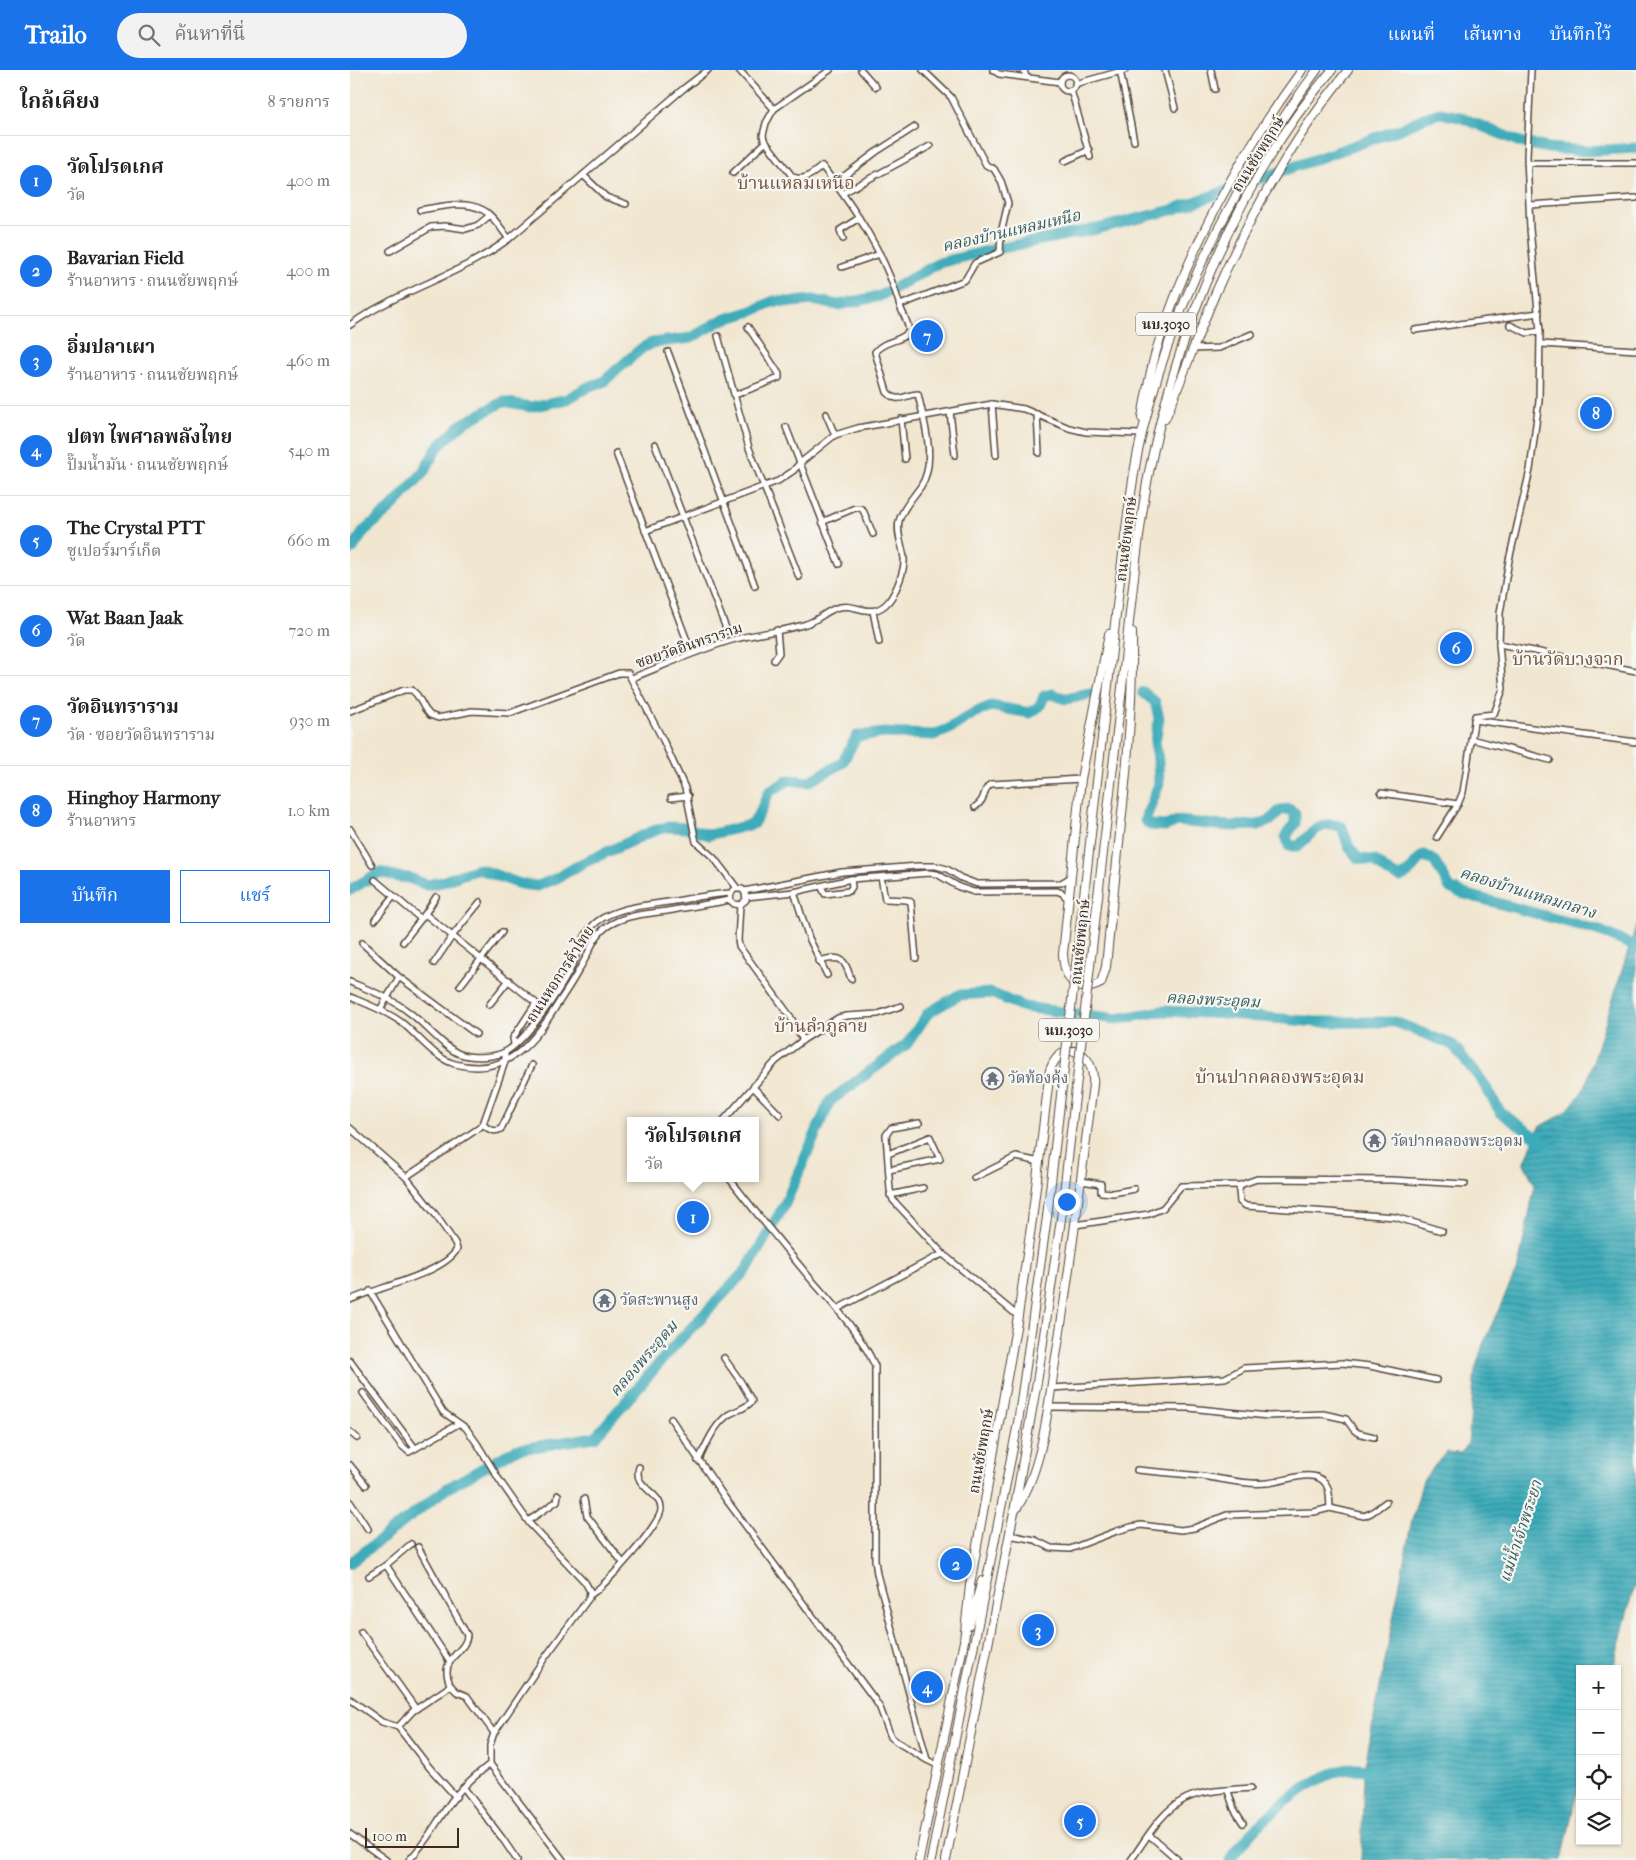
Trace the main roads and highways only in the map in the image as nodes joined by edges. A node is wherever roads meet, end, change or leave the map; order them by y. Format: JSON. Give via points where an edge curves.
{"nodes":[{"id":1,"x":1302,"y":70,"type":"edge"},
{"id":2,"x":1317,"y":70,"type":"edge"},
{"id":3,"x":1332,"y":70,"type":"edge"},
{"id":4,"x":1348,"y":70,"type":"edge"},
{"id":5,"x":1157,"y":437,"type":"junction"},
{"id":6,"x":1139,"y":450,"type":"junction"},
{"id":7,"x":1118,"y":597,"type":"junction"},
{"id":8,"x":1132,"y":598,"type":"junction"},
{"id":9,"x":1014,"y":1512,"type":"junction"},
{"id":10,"x":990,"y":1560,"type":"junction"},
{"id":11,"x":964,"y":1642,"type":"junction"},
{"id":12,"x":919,"y":1860,"type":"edge"},
{"id":13,"x":931,"y":1860,"type":"edge"},
{"id":14,"x":946,"y":1860,"type":"edge"}],
"edges":[{"from":1,"to":6,"type":"main road","name":"ถนนชัยพฤกษ์","number":"นบ.3030","via":[[1237,166],[1195,249],[1157,348],[1139,434]]},
{"from":2,"to":6,"type":"main road","name":"ถนนชัยพฤกษ์","number":"นบ.3030","via":[[1267,141],[1238,190],[1193,282],[1170,342]]},
{"from":3,"to":5,"type":"main road","name":"ถนนชัยพฤกษ์","number":"นบ.3030","via":[[1264,168],[1223,244],[1184,338]]},
{"from":4,"to":5,"type":"main road","name":"ถนนชัยพฤกษ์","number":"นบ.3030","via":[[1288,156],[1244,234]]},
{"from":5,"to":8,"type":"main road","name":"ถนนชัยพฤกษ์","number":"นบ.3030","via":[[1145,496]]},
{"from":6,"to":7,"type":"main road","name":"ถนนชัยพฤกษ์","number":"นบ.3030"},
{"from":7,"to":8,"type":"main road","via":[[1082,779],[1062,954],[1068,977],[1085,988],[1101,983],[1106,967],[1133,678]]},
{"from":7,"to":10,"type":"main road","name":"ถนนชัยพฤกษ์","number":"นบ.3030","bridge":true,"via":[[1047,1218],[1025,1378]]},
{"from":8,"to":9,"type":"main road","name":"ถนนชัยพฤกษ์","number":"นบ.3030","bridge":true,"via":[[1061,1219]]},
{"from":9,"to":11,"type":"main road","name":"ถนนชัยพฤกษ์","via":[[1040,1455],[1075,1225],[1094,1078],[1091,1064],[1078,1052],[1061,1055],[1050,1070],[1018,1316],[970,1585]]},
{"from":9,"to":14,"type":"main road","name":"ถนนชัยพฤกษ์"},
{"from":10,"to":11,"type":"main road"},
{"from":10,"to":13,"type":"main road","name":"ถนนชัยพฤกษ์"},
{"from":11,"to":12,"type":"main road","name":"ถนนชัยพฤกษ์"}]}
